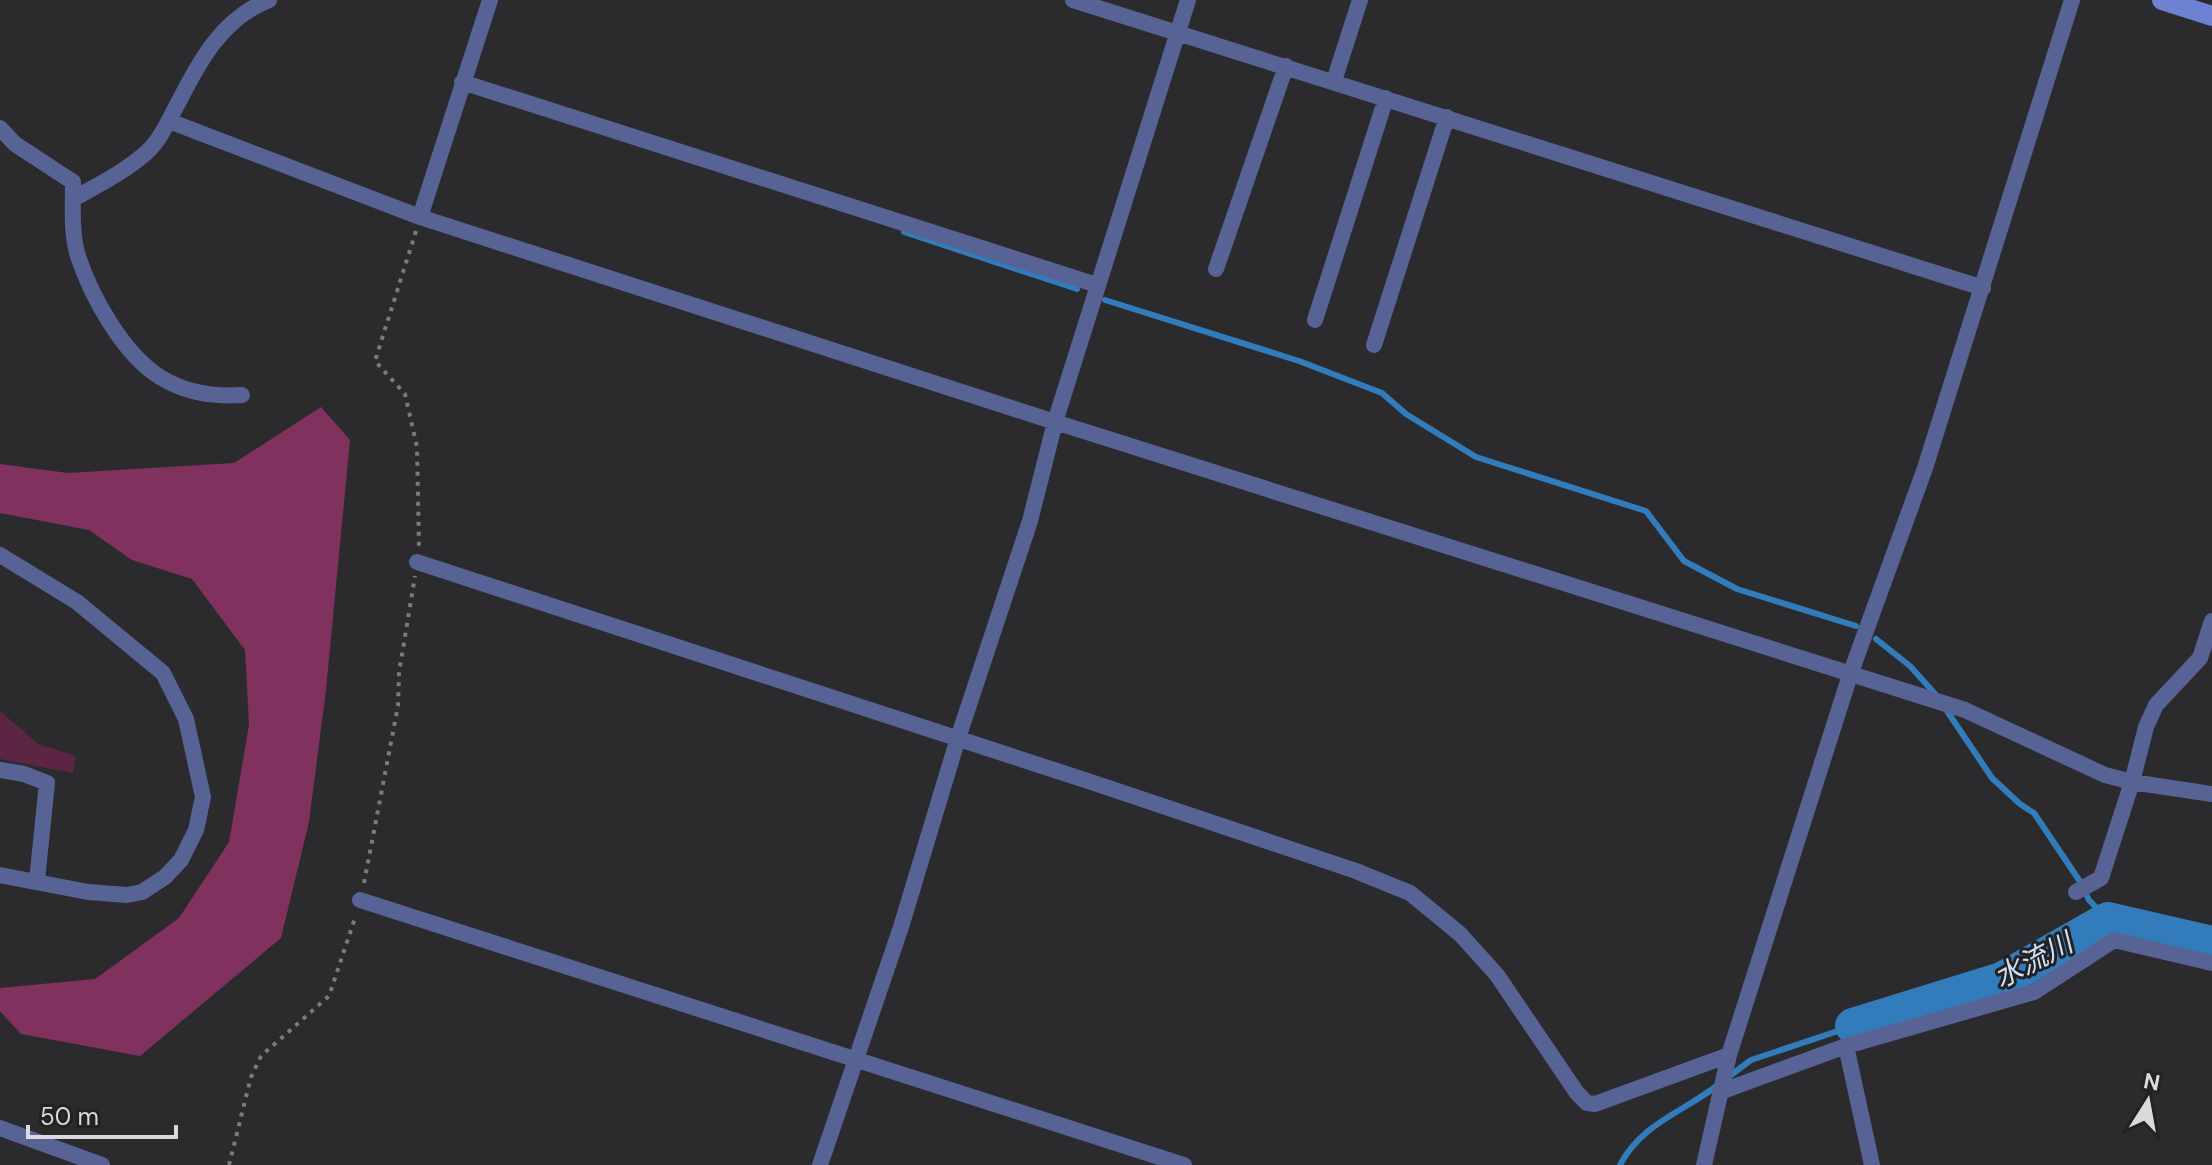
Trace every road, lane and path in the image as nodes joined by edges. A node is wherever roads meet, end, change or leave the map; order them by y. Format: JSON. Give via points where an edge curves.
{"nodes":[{"id":1,"x":269,"y":0,"type":"edge"},
{"id":2,"x":490,"y":0,"type":"edge"},
{"id":3,"x":1073,"y":0,"type":"edge"},
{"id":4,"x":1188,"y":0,"type":"edge"},
{"id":5,"x":1360,"y":0,"type":"edge"},
{"id":6,"x":2072,"y":0,"type":"edge"},
{"id":7,"x":2162,"y":0,"type":"edge"},
{"id":8,"x":2212,"y":16,"type":"edge"},
{"id":9,"x":1177,"y":35,"type":"junction"},
{"id":10,"x":1286,"y":66,"type":"junction"},
{"id":11,"x":1334,"y":81,"type":"junction"},
{"id":12,"x":462,"y":82,"type":"junction"},
{"id":13,"x":1386,"y":98,"type":"junction"},
{"id":14,"x":1447,"y":117,"type":"junction"},
{"id":15,"x":169,"y":121,"type":"junction"},
{"id":16,"x":0,"y":128,"type":"edge"},
{"id":17,"x":73,"y":199,"type":"junction"},
{"id":18,"x":420,"y":217,"type":"junction"},
{"id":19,"x":1216,"y":269,"type":"dead end"},
{"id":20,"x":1097,"y":285,"type":"junction"},
{"id":21,"x":1983,"y":288,"type":"junction"},
{"id":22,"x":1315,"y":320,"type":"dead end"},
{"id":23,"x":1374,"y":345,"type":"dead end"},
{"id":24,"x":242,"y":395,"type":"dead end"},
{"id":25,"x":1055,"y":422,"type":"junction"},
{"id":26,"x":0,"y":555,"type":"edge"},
{"id":27,"x":417,"y":562,"type":"junction"},
{"id":28,"x":2212,"y":621,"type":"edge"},
{"id":29,"x":1850,"y":675,"type":"junction"},
{"id":30,"x":958,"y":738,"type":"junction"},
{"id":31,"x":0,"y":770,"type":"edge"},
{"id":32,"x":2132,"y":782,"type":"junction"},
{"id":33,"x":2212,"y":794,"type":"edge"},
{"id":34,"x":0,"y":875,"type":"edge"},
{"id":35,"x":37,"y":880,"type":"junction"},
{"id":36,"x":2076,"y":892,"type":"dead end"},
{"id":37,"x":360,"y":900,"type":"junction"},
{"id":38,"x":2212,"y":963,"type":"edge"},
{"id":39,"x":1846,"y":1046,"type":"junction"},
{"id":40,"x":1729,"y":1055,"type":"junction"},
{"id":41,"x":856,"y":1062,"type":"junction"},
{"id":42,"x":1720,"y":1092,"type":"junction"},
{"id":43,"x":0,"y":1128,"type":"edge"},
{"id":44,"x":79,"y":1162,"type":"edge"},
{"id":45,"x":102,"y":1165,"type":"edge"},
{"id":46,"x":229,"y":1165,"type":"edge"},
{"id":47,"x":820,"y":1165,"type":"edge"},
{"id":48,"x":1184,"y":1165,"type":"edge"},
{"id":49,"x":1704,"y":1165,"type":"edge"},
{"id":50,"x":1872,"y":1165,"type":"edge"}],
"edges":[{"from":1,"to":15,"type":"street","via":[[224,29],[199,62]]},
{"from":2,"to":12,"type":"street"},
{"from":3,"to":9,"type":"street"},
{"from":4,"to":9,"type":"street"},
{"from":5,"to":11,"type":"street"},
{"from":6,"to":21,"type":"street"},
{"from":7,"to":8,"type":"street"},
{"from":9,"to":10,"type":"street"},
{"from":9,"to":20,"type":"street"},
{"from":10,"to":11,"type":"street"},
{"from":10,"to":19,"type":"street"},
{"from":11,"to":13,"type":"street"},
{"from":12,"to":18,"type":"street"},
{"from":12,"to":20,"type":"street"},
{"from":13,"to":14,"type":"street"},
{"from":13,"to":22,"type":"street"},
{"from":14,"to":21,"type":"street"},
{"from":14,"to":23,"type":"street"},
{"from":15,"to":17,"type":"street","via":[[148,151]]},
{"from":15,"to":18,"type":"street"},
{"from":16,"to":17,"type":"street","via":[[73,182]]},
{"from":17,"to":24,"type":"street","via":[[77,254],[104,313],[128,348],[159,376],[188,389]]},
{"from":18,"to":25,"type":"street"},
{"from":18,"to":27,"type":"path","via":[[375,361],[405,394],[417,447]]},
{"from":20,"to":25,"type":"street"},
{"from":21,"to":29,"type":"street","via":[[1908,519]]},
{"from":25,"to":29,"type":"street"},
{"from":25,"to":30,"type":"street","via":[[1030,521]]},
{"from":26,"to":35,"type":"street","via":[[77,602],[163,673],[186,719],[203,797],[200,820],[181,860],[142,892],[110,894]]},
{"from":27,"to":30,"type":"street"},
{"from":27,"to":37,"type":"path","via":[[398,706]]},
{"from":28,"to":32,"type":"street","via":[[2200,658],[2156,705]]},
{"from":29,"to":32,"type":"street","via":[[1965,710],[2105,775]]},
{"from":29,"to":40,"type":"street"},
{"from":30,"to":40,"type":"street","via":[[1410,893],[1460,934],[1497,975],[1587,1103]]},
{"from":30,"to":41,"type":"street"},
{"from":31,"to":35,"type":"street","via":[[47,783]]},
{"from":32,"to":33,"type":"street"},
{"from":32,"to":36,"type":"street","via":[[2101,878]]},
{"from":34,"to":35,"type":"street"},
{"from":37,"to":41,"type":"street"},
{"from":37,"to":46,"type":"path","via":[[329,996],[261,1056]]},
{"from":38,"to":39,"type":"street","via":[[2114,940],[2034,992]]},
{"from":39,"to":42,"type":"street"},
{"from":39,"to":50,"type":"street"},
{"from":40,"to":42,"type":"street"},
{"from":41,"to":47,"type":"street"},
{"from":41,"to":48,"type":"street"},
{"from":42,"to":49,"type":"street"},
{"from":43,"to":44,"type":"street"},
{"from":44,"to":45,"type":"street"}]}
